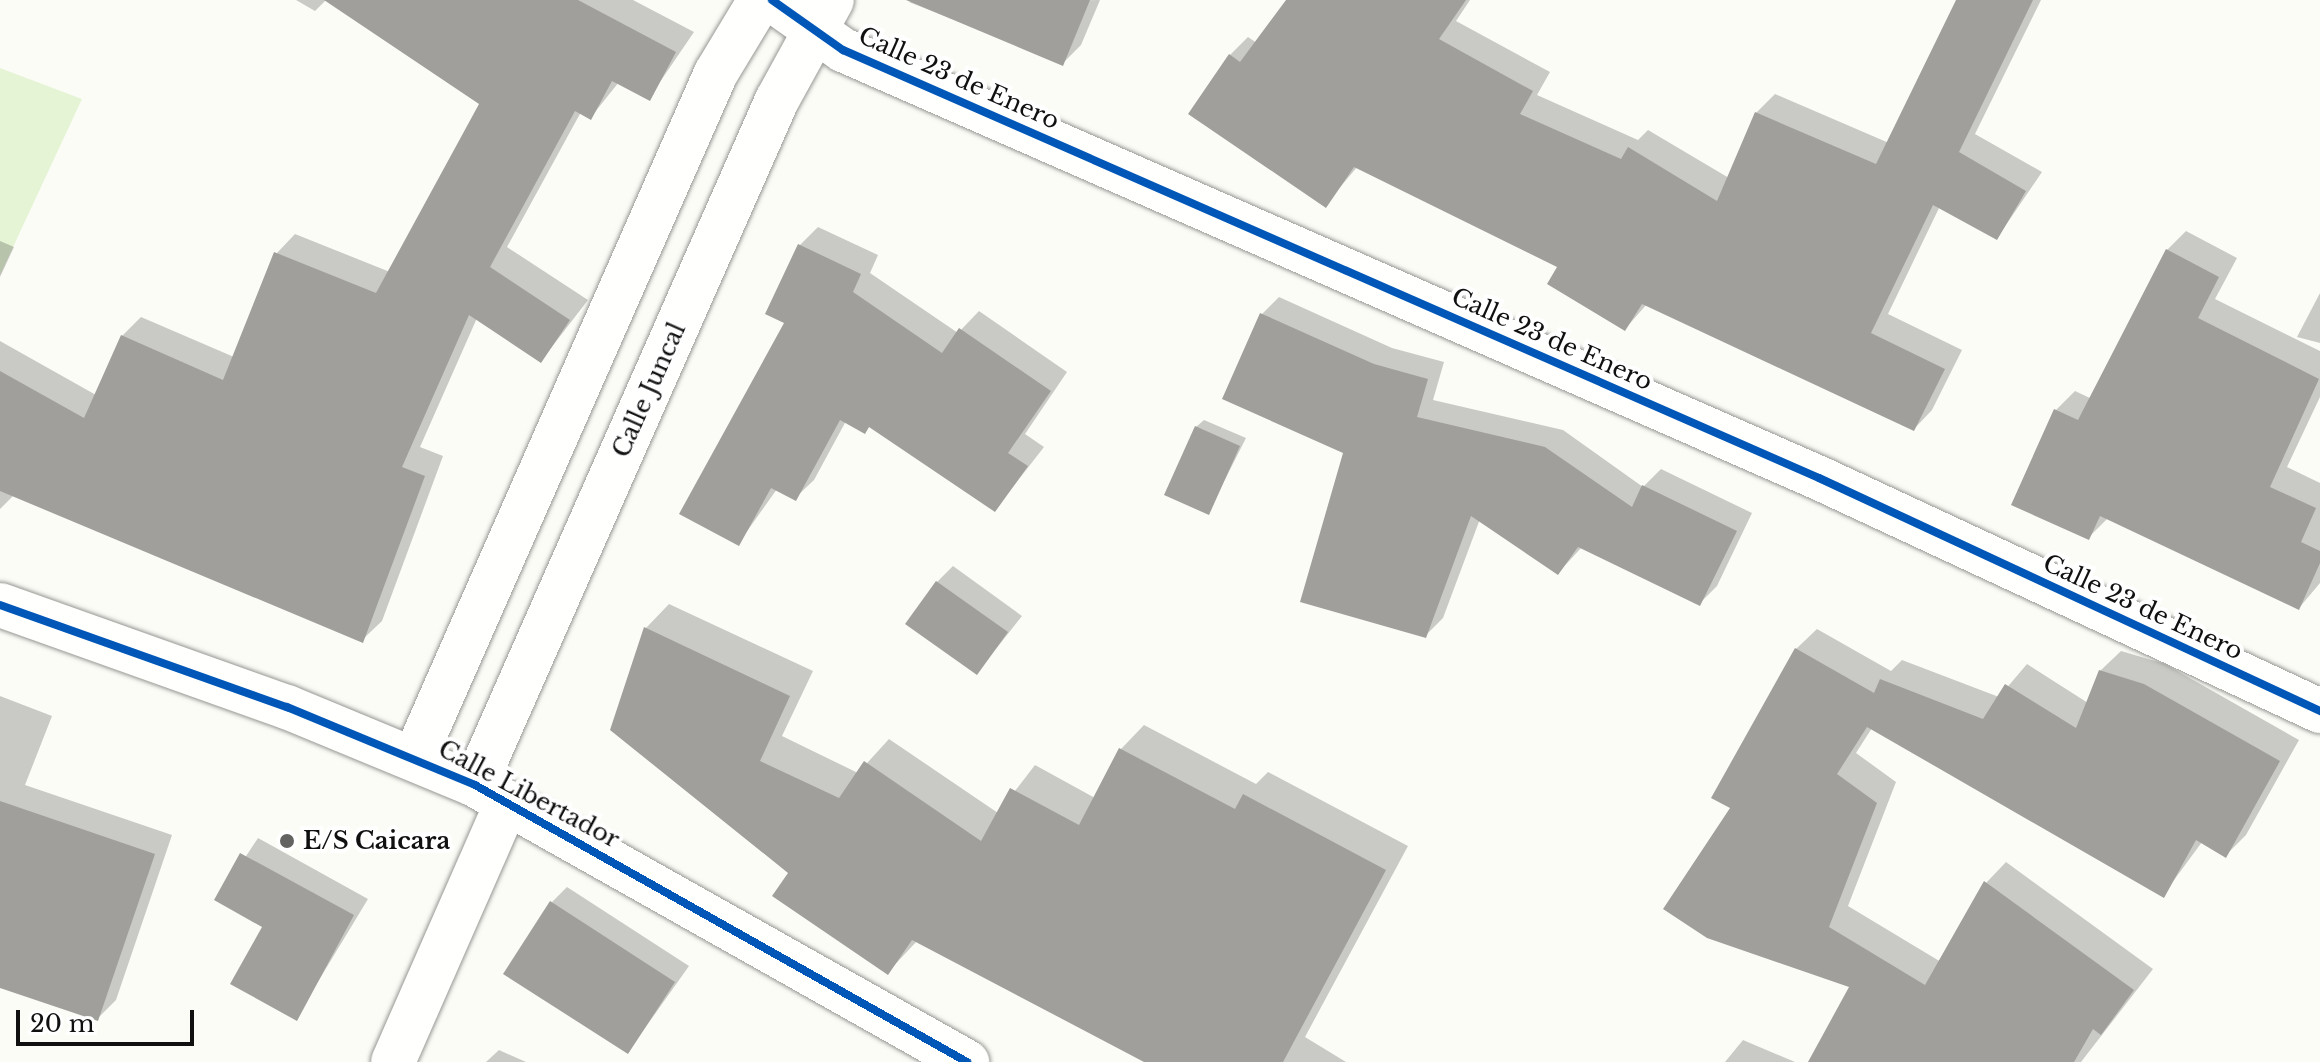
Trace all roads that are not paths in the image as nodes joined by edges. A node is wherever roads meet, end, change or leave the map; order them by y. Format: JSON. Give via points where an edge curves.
{"nodes":[{"id":1,"x":760,"y":0,"type":"edge"},
{"id":2,"x":772,"y":0,"type":"edge"},
{"id":3,"x":823,"y":15,"type":"edge"},
{"id":4,"x":0,"y":605,"type":"edge"},
{"id":5,"x":2320,"y":711,"type":"edge"},
{"id":6,"x":415,"y":757,"type":"junction"},
{"id":7,"x":491,"y":793,"type":"junction"},
{"id":8,"x":393,"y":1062,"type":"edge"},
{"id":9,"x":967,"y":1062,"type":"edge"}],
"edges":[{"from":1,"to":6,"type":"street","via":[[716,73]]},
{"from":2,"to":3,"type":"street","name":"Calle 23 de Enero"},
{"from":3,"to":5,"type":"street","name":"Calle 23 de Enero","via":[[843,50],[1819,478]]},
{"from":3,"to":7,"type":"street","name":"Calle Juncal","via":[[777,100]]},
{"from":4,"to":6,"type":"street","name":"Calle Libertador"},
{"from":6,"to":7,"type":"street","name":"Calle Libertador"},
{"from":7,"to":8,"type":"street","name":"Calle Juncal"},
{"from":7,"to":9,"type":"street","name":"Calle Libertador"}]}
